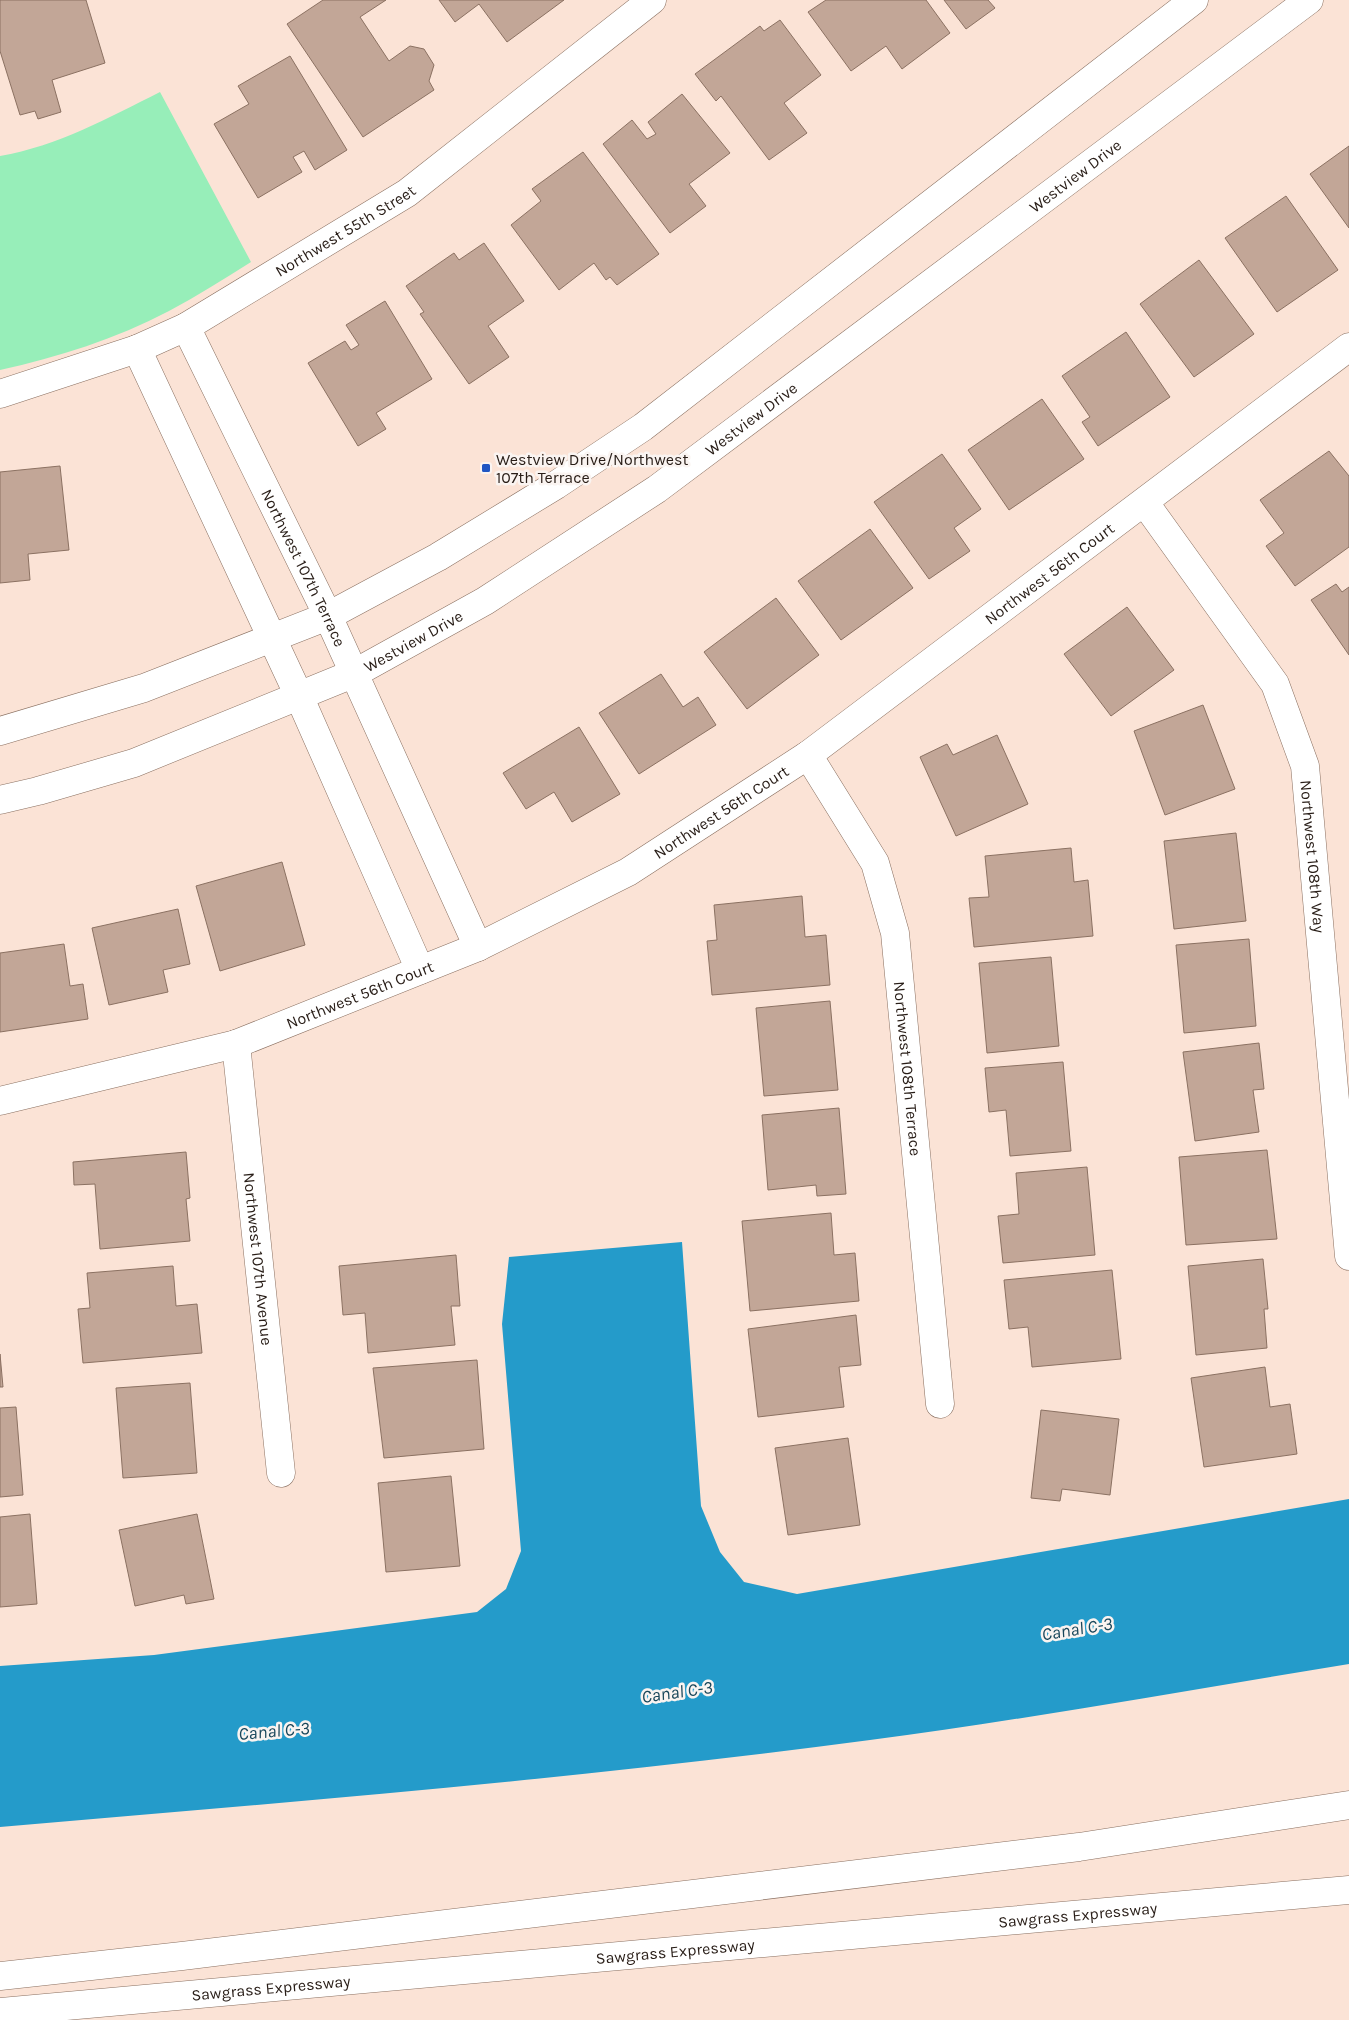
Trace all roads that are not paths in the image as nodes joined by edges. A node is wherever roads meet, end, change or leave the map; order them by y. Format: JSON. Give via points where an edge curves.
{"nodes":[{"id":1,"x":652,"y":0,"type":"edge"},
{"id":2,"x":1194,"y":0,"type":"edge"},
{"id":3,"x":1309,"y":0,"type":"edge"},
{"id":4,"x":186,"y":327,"type":"junction"},
{"id":5,"x":1349,"y":347,"type":"edge"},
{"id":6,"x":137,"y":350,"type":"junction"},
{"id":7,"x":0,"y":394,"type":"edge"},
{"id":8,"x":1145,"y":502,"type":"junction"},
{"id":9,"x":328,"y":616,"type":"junction"},
{"id":10,"x":271,"y":639,"type":"junction"},
{"id":11,"x":355,"y":673,"type":"junction"},
{"id":12,"x":299,"y":696,"type":"junction"},
{"id":13,"x":0,"y":731,"type":"edge"},
{"id":14,"x":808,"y":755,"type":"junction"},
{"id":15,"x":0,"y":800,"type":"edge"},
{"id":16,"x":478,"y":947,"type":"junction"},
{"id":17,"x":420,"y":970,"type":"junction"},
{"id":18,"x":236,"y":1044,"type":"junction"},
{"id":19,"x":0,"y":1101,"type":"edge"},
{"id":20,"x":1349,"y":1256,"type":"edge"},
{"id":21,"x":940,"y":1404,"type":"dead end"},
{"id":22,"x":281,"y":1473,"type":"dead end"},
{"id":23,"x":1349,"y":1805,"type":"edge"},
{"id":24,"x":1349,"y":1890,"type":"edge"},
{"id":25,"x":0,"y":1976,"type":"edge"},
{"id":26,"x":0,"y":2012,"type":"edge"}],
"edges":[{"from":1,"to":4,"type":"main road","name":"Northwest 55th Street","via":[[407,194]]},
{"from":2,"to":9,"type":"main road","via":[[643,427],[438,557]]},
{"from":3,"to":11,"type":"main road","name":"Westview Drive","via":[[657,489],[485,600]]},
{"from":4,"to":6,"type":"main road","name":"Northwest 55th Street"},
{"from":4,"to":9,"type":"main road","name":"Northwest 107th Terrace"},
{"from":5,"to":8,"type":"main road","name":"Northwest 56th Court"},
{"from":6,"to":7,"type":"main road","name":"Northwest 55th Street"},
{"from":6,"to":10,"type":"main road"},
{"from":8,"to":14,"type":"main road","name":"Northwest 56th Court"},
{"from":8,"to":20,"type":"main road","name":"Northwest 108th Way","via":[[1275,684],[1305,766]]},
{"from":9,"to":10,"type":"main road"},
{"from":9,"to":11,"type":"main road","name":"Northwest 107th Terrace"},
{"from":10,"to":12,"type":"main road"},
{"from":10,"to":13,"type":"main road","via":[[144,688]]},
{"from":11,"to":12,"type":"main road","name":"Westview Drive"},
{"from":11,"to":16,"type":"main road","name":"Northwest 107th Terrace"},
{"from":12,"to":15,"type":"main road","name":"Westview Drive","via":[[134,763]]},
{"from":12,"to":17,"type":"main road"},
{"from":14,"to":16,"type":"main road","name":"Northwest 56th Court","via":[[628,872]]},
{"from":14,"to":21,"type":"main road","name":"Northwest 108th Terrace","via":[[875,863],[895,933]]},
{"from":16,"to":17,"type":"main road","name":"Northwest 56th Court"},
{"from":17,"to":18,"type":"main road","name":"Northwest 56th Court"},
{"from":18,"to":19,"type":"main road","name":"Northwest 56th Court"},
{"from":18,"to":22,"type":"main road","name":"Northwest 107th Avenue"},
{"from":23,"to":25,"type":"main road","via":[[1079,1847]]},
{"from":24,"to":26,"type":"main road","name":"Sawgrass Expressway"}]}
